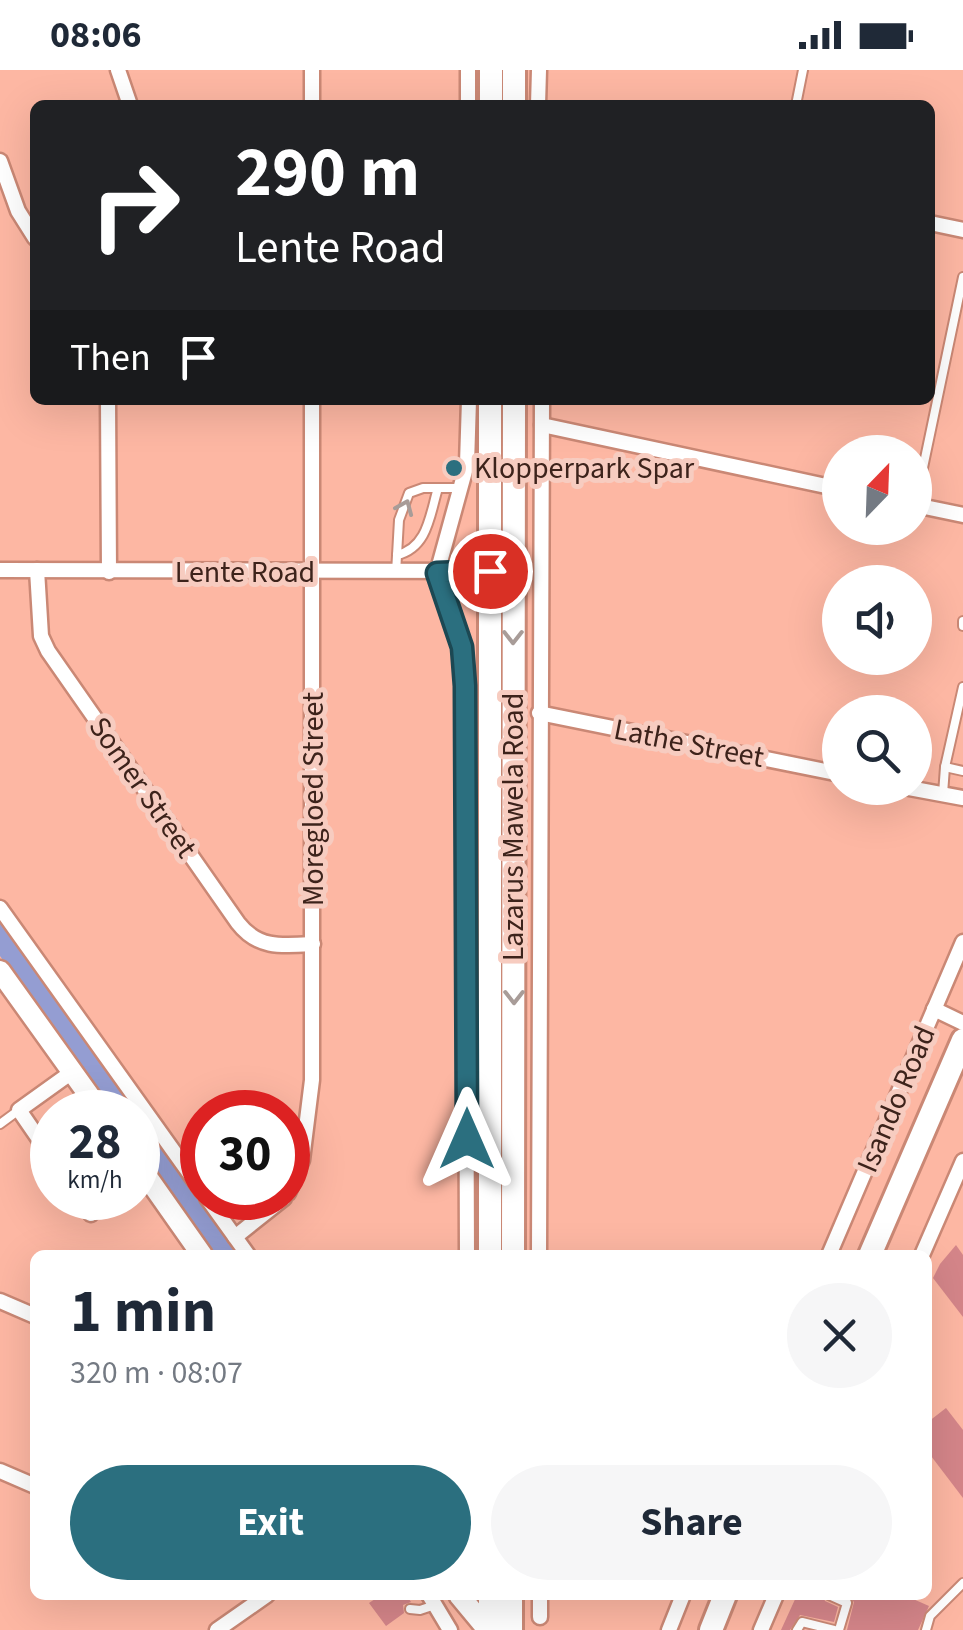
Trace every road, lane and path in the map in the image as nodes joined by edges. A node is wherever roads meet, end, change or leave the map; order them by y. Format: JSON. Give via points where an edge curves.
{"nodes":[{"id":1,"x":118,"y":70,"type":"edge"},
{"id":2,"x":312,"y":70,"type":"edge"},
{"id":3,"x":468,"y":70,"type":"edge"},
{"id":4,"x":490,"y":70,"type":"edge"},
{"id":5,"x":514,"y":70,"type":"edge"},
{"id":6,"x":539,"y":70,"type":"edge"},
{"id":7,"x":803,"y":70,"type":"edge"},
{"id":8,"x":128,"y":100,"type":"edge"},
{"id":9,"x":312,"y":100,"type":"edge"},
{"id":10,"x":468,"y":100,"type":"edge"},
{"id":11,"x":491,"y":100,"type":"edge"},
{"id":12,"x":514,"y":100,"type":"edge"},
{"id":13,"x":538,"y":100,"type":"edge"},
{"id":14,"x":797,"y":100,"type":"edge"},
{"id":15,"x":0,"y":161,"type":"edge"},
{"id":16,"x":935,"y":225,"type":"edge"},
{"id":17,"x":30,"y":230,"type":"edge"},
{"id":18,"x":963,"y":230,"type":"edge"},
{"id":19,"x":963,"y":276,"type":"edge"},
{"id":20,"x":108,"y":405,"type":"edge"},
{"id":21,"x":312,"y":405,"type":"edge"},
{"id":22,"x":468,"y":405,"type":"edge"},
{"id":23,"x":490,"y":405,"type":"edge"},
{"id":24,"x":514,"y":405,"type":"edge"},
{"id":25,"x":542,"y":405,"type":"edge"},
{"id":26,"x":542,"y":426,"type":"junction"},
{"id":27,"x":930,"y":435,"type":"edge"},
{"id":28,"x":822,"y":485,"type":"edge"},
{"id":29,"x":438,"y":488,"type":"junction"},
{"id":30,"x":460,"y":488,"type":"junction"},
{"id":31,"x":514,"y":495,"type":"junction"},
{"id":32,"x":932,"y":510,"type":"edge"},
{"id":33,"x":963,"y":516,"type":"edge"},
{"id":34,"x":396,"y":555,"type":"junction"},
{"id":35,"x":0,"y":570,"type":"edge"},
{"id":36,"x":36,"y":570,"type":"junction"},
{"id":37,"x":490,"y":571,"type":"junction"},
{"id":38,"x":109,"y":572,"type":"junction"},
{"id":39,"x":313,"y":572,"type":"junction"},
{"id":40,"x":396,"y":572,"type":"junction"},
{"id":41,"x":437,"y":573,"type":"junction"},
{"id":42,"x":963,"y":687,"type":"edge"},
{"id":43,"x":538,"y":713,"type":"junction"},
{"id":44,"x":945,"y":767,"type":"junction"},
{"id":45,"x":822,"y":770,"type":"edge"},
{"id":46,"x":963,"y":771,"type":"edge"},
{"id":47,"x":932,"y":792,"type":"edge"},
{"id":48,"x":944,"y":794,"type":"junction"},
{"id":49,"x":963,"y":798,"type":"edge"},
{"id":50,"x":0,"y":908,"type":"edge"},
{"id":51,"x":963,"y":942,"type":"edge"},
{"id":52,"x":313,"y":944,"type":"junction"},
{"id":53,"x":1,"y":973,"type":"edge"},
{"id":54,"x":934,"y":1010,"type":"junction"},
{"id":55,"x":963,"y":1023,"type":"edge"},
{"id":56,"x":963,"y":1040,"type":"edge"},
{"id":57,"x":72,"y":1072,"type":"junction"},
{"id":58,"x":85,"y":1090,"type":"edge"},
{"id":59,"x":19,"y":1110,"type":"junction"},
{"id":60,"x":310,"y":1110,"type":"edge"},
{"id":61,"x":0,"y":1124,"type":"edge"},
{"id":62,"x":30,"y":1126,"type":"edge"},
{"id":63,"x":180,"y":1159,"type":"edge"},
{"id":64,"x":963,"y":1162,"type":"edge"},
{"id":65,"x":160,"y":1195,"type":"edge"},
{"id":66,"x":224,"y":1220,"type":"edge"},
{"id":67,"x":255,"y":1220,"type":"edge"},
{"id":68,"x":235,"y":1236,"type":"junction"},
{"id":69,"x":198,"y":1250,"type":"edge"},
{"id":70,"x":245,"y":1250,"type":"edge"},
{"id":71,"x":467,"y":1250,"type":"edge"},
{"id":72,"x":490,"y":1250,"type":"edge"},
{"id":73,"x":514,"y":1250,"type":"edge"},
{"id":74,"x":539,"y":1250,"type":"edge"},
{"id":75,"x":830,"y":1250,"type":"edge"},
{"id":76,"x":872,"y":1250,"type":"edge"},
{"id":77,"x":924,"y":1250,"type":"edge"},
{"id":78,"x":0,"y":1301,"type":"edge"},
{"id":79,"x":30,"y":1314,"type":"edge"},
{"id":80,"x":0,"y":1471,"type":"edge"},
{"id":81,"x":30,"y":1484,"type":"edge"},
{"id":82,"x":963,"y":1583,"type":"edge"},
{"id":83,"x":261,"y":1600,"type":"edge"},
{"id":84,"x":432,"y":1600,"type":"edge"},
{"id":85,"x":464,"y":1600,"type":"edge"},
{"id":86,"x":490,"y":1600,"type":"edge"},
{"id":87,"x":512,"y":1600,"type":"edge"},
{"id":88,"x":540,"y":1600,"type":"edge"},
{"id":89,"x":681,"y":1600,"type":"edge"},
{"id":90,"x":723,"y":1600,"type":"edge"},
{"id":91,"x":774,"y":1600,"type":"edge"},
{"id":92,"x":840,"y":1600,"type":"edge"},
{"id":93,"x":410,"y":1609,"type":"dead end"},
{"id":94,"x":540,"y":1617,"type":"dead end"},
{"id":95,"x":227,"y":1628,"type":"edge"},
{"id":96,"x":450,"y":1630,"type":"edge"},
{"id":97,"x":489,"y":1630,"type":"edge"},
{"id":98,"x":511,"y":1630,"type":"edge"},
{"id":99,"x":669,"y":1630,"type":"edge"},
{"id":100,"x":711,"y":1630,"type":"edge"},
{"id":101,"x":761,"y":1630,"type":"edge"},
{"id":102,"x":796,"y":1630,"type":"edge"},
{"id":103,"x":837,"y":1630,"type":"edge"},
{"id":104,"x":926,"y":1630,"type":"edge"}],
"edges":[{"from":1,"to":8,"type":"street"},
{"from":2,"to":9,"type":"street"},
{"from":3,"to":10,"type":"street"},
{"from":4,"to":11,"type":"main road"},
{"from":5,"to":12,"type":"main road"},
{"from":6,"to":13,"type":"street"},
{"from":7,"to":14,"type":"lane"},
{"from":15,"to":17,"type":"street"},
{"from":16,"to":18,"type":"street"},
{"from":19,"to":27,"type":"lane"},
{"from":20,"to":38,"type":"street"},
{"from":21,"to":39,"type":"street","name":"Moregloed Street"},
{"from":22,"to":30,"type":"street"},
{"from":23,"to":37,"type":"main road","name":"Lazarus Mawela Road"},
{"from":24,"to":31,"type":"main road","name":"Lazarus Mawela Road"},
{"from":25,"to":26,"type":"street"},
{"from":26,"to":28,"type":"street"},
{"from":26,"to":43,"type":"street"},
{"from":29,"to":30,"type":"lane"},
{"from":29,"to":34,"type":"lane","via":[[420,542]]},
{"from":34,"to":29,"type":"lane","one_way":true,"via":[[406,498],[418,489]]},
{"from":30,"to":41,"type":"street"},
{"from":31,"to":37,"type":"main road","via":[[504,546]]},
{"from":31,"to":73,"type":"main road","name":"Lazarus Mawela Road","one_way":true},
{"from":32,"to":33,"type":"street"},
{"from":34,"to":40,"type":"lane"},
{"from":35,"to":36,"type":"street","name":"Lente Road"},
{"from":36,"to":38,"type":"street","name":"Lente Road"},
{"from":36,"to":52,"type":"street","name":"Somer Street","via":[[48,651],[238,923],[270,945]]},
{"from":37,"to":41,"type":"street","name":"Lente Road"},
{"from":37,"to":72,"type":"main road","name":"Lazarus Mawela Road"},
{"from":38,"to":39,"type":"street","name":"Lente Road"},
{"from":39,"to":40,"type":"street","name":"Lente Road"},
{"from":39,"to":52,"type":"street","name":"Moregloed Street"},
{"from":40,"to":41,"type":"street","name":"Lente Road"},
{"from":41,"to":71,"type":"street","via":[[462,647],[465,686]]},
{"from":42,"to":44,"type":"lane"},
{"from":43,"to":45,"type":"street","name":"Lathe Street"},
{"from":43,"to":74,"type":"street"},
{"from":44,"to":46,"type":"lane"},
{"from":44,"to":48,"type":"lane"},
{"from":47,"to":48,"type":"street"},
{"from":48,"to":49,"type":"street"},
{"from":50,"to":63,"type":"street"},
{"from":51,"to":54,"type":"street","name":"Isando Road"},
{"from":52,"to":60,"type":"street","name":"Moregloed Street"},
{"from":53,"to":57,"type":"main road"},
{"from":54,"to":55,"type":"street"},
{"from":54,"to":75,"type":"street","name":"Isando Road"},
{"from":56,"to":76,"type":"main road","name":"Isando Road"},
{"from":57,"to":58,"type":"main road"},
{"from":57,"to":59,"type":"street"},
{"from":59,"to":61,"type":"lane"},
{"from":59,"to":62,"type":"street"},
{"from":64,"to":77,"type":"street"},
{"from":65,"to":69,"type":"main road"},
{"from":66,"to":68,"type":"street"},
{"from":67,"to":68,"type":"street","name":"Moregloed Street"},
{"from":68,"to":70,"type":"street"},
{"from":78,"to":79,"type":"street"},
{"from":80,"to":81,"type":"street"},
{"from":82,"to":104,"type":"lane","via":[[930,1616]]},
{"from":83,"to":95,"type":"street"},
{"from":84,"to":93,"type":"lane"},
{"from":84,"to":96,"type":"street"},
{"from":85,"to":97,"type":"main road"},
{"from":86,"to":97,"type":"main road"},
{"from":87,"to":98,"type":"main road"},
{"from":88,"to":94,"type":"street"},
{"from":89,"to":99,"type":"street"},
{"from":90,"to":100,"type":"main road"},
{"from":91,"to":101,"type":"street"},
{"from":92,"to":103,"type":"lane","via":[[846,1603]]},
{"from":102,"to":103,"type":"lane","via":[[806,1622]]}]}
